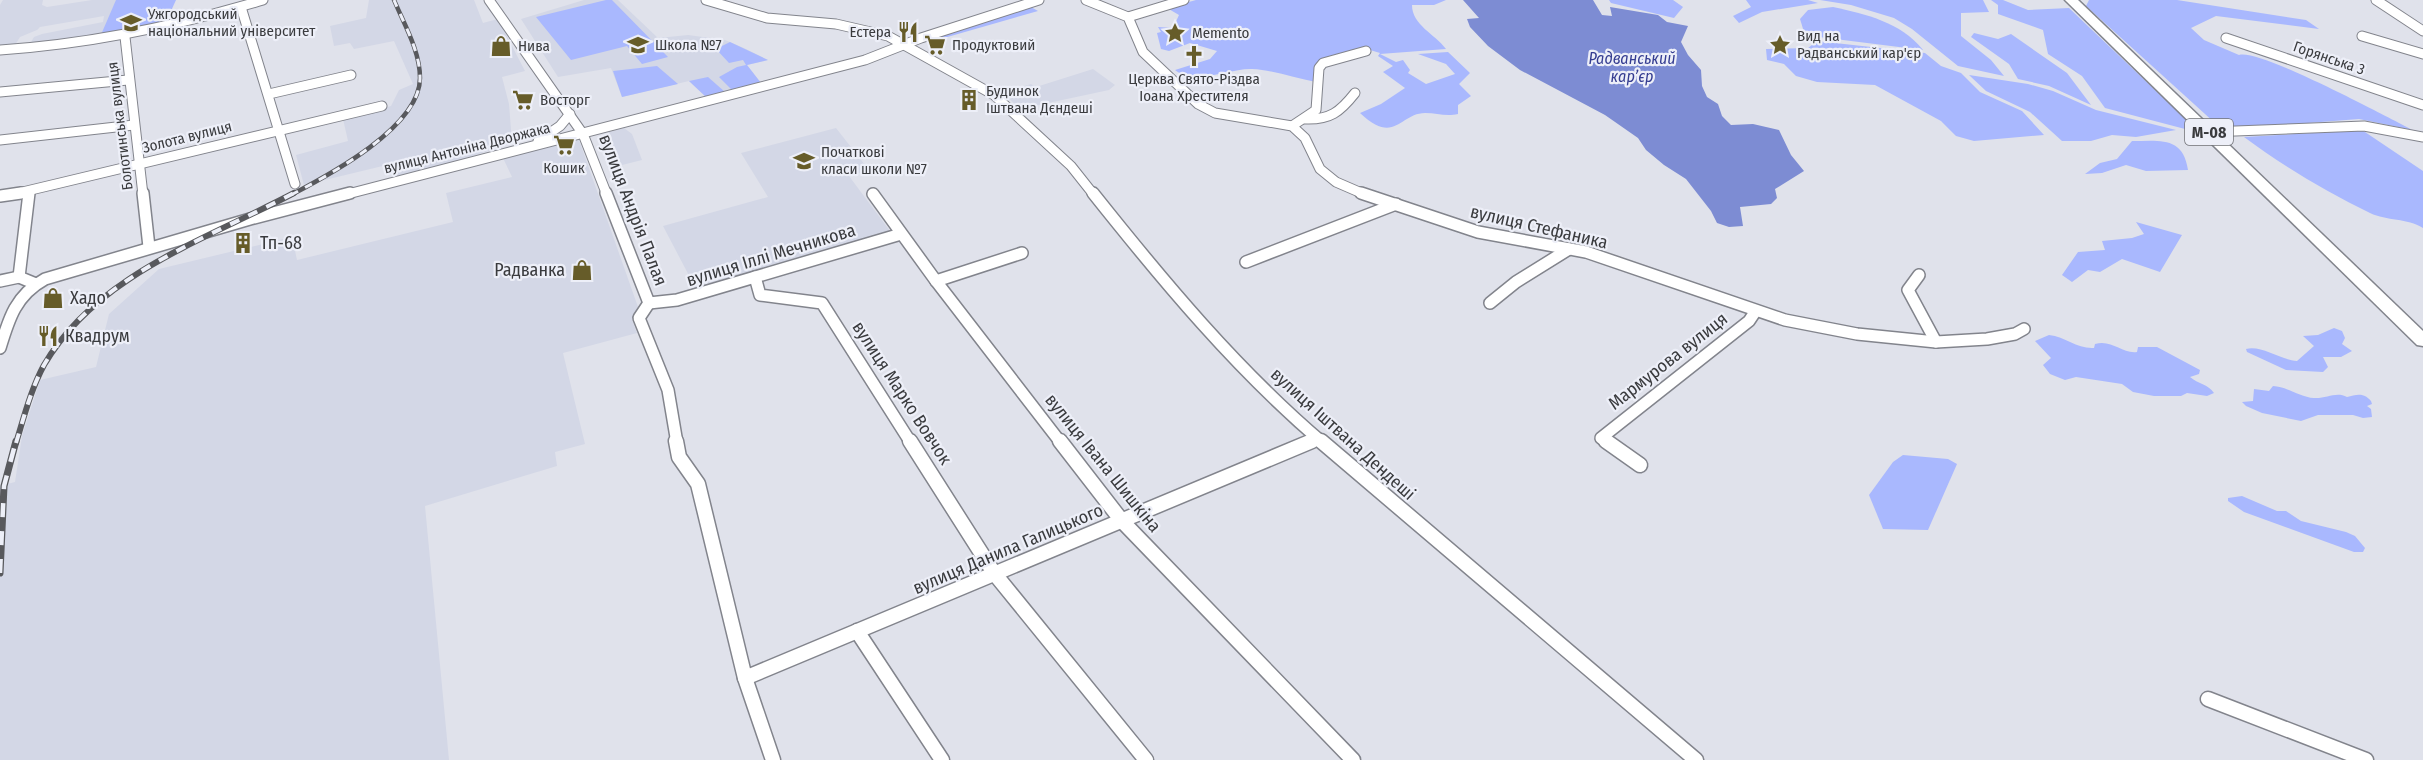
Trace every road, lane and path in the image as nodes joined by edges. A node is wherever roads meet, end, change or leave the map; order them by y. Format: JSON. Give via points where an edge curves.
{"nodes":[{"id":1,"x":263,"y":0,"type":"edge"},
{"id":2,"x":489,"y":0,"type":"edge"},
{"id":3,"x":706,"y":0,"type":"edge"},
{"id":4,"x":1039,"y":0,"type":"edge"},
{"id":5,"x":1086,"y":0,"type":"edge"},
{"id":6,"x":1184,"y":0,"type":"edge"},
{"id":7,"x":2071,"y":0,"type":"edge"},
{"id":8,"x":2376,"y":0,"type":"edge"},
{"id":9,"x":241,"y":7,"type":"junction"},
{"id":10,"x":1128,"y":17,"type":"junction"},
{"id":11,"x":2423,"y":32,"type":"edge"},
{"id":12,"x":2362,"y":36,"type":"dead end"},
{"id":13,"x":125,"y":37,"type":"junction"},
{"id":14,"x":2226,"y":38,"type":"dead end"},
{"id":15,"x":907,"y":45,"type":"junction"},
{"id":16,"x":0,"y":50,"type":"edge"},
{"id":17,"x":1366,"y":51,"type":"dead end"},
{"id":18,"x":2423,"y":54,"type":"edge"},
{"id":19,"x":351,"y":75,"type":"dead end"},
{"id":20,"x":128,"y":80,"type":"junction"},
{"id":21,"x":0,"y":92,"type":"edge"},
{"id":22,"x":1355,"y":93,"type":"dead end"},
{"id":23,"x":268,"y":94,"type":"junction"},
{"id":24,"x":2423,"y":105,"type":"edge"},
{"id":25,"x":382,"y":106,"type":"dead end"},
{"id":26,"x":570,"y":114,"type":"junction"},
{"id":27,"x":1305,"y":119,"type":"junction"},
{"id":28,"x":134,"y":125,"type":"junction"},
{"id":29,"x":1292,"y":126,"type":"junction"},
{"id":30,"x":280,"y":130,"type":"junction"},
{"id":31,"x":2209,"y":132,"type":"junction"},
{"id":32,"x":584,"y":134,"type":"junction"},
{"id":33,"x":2423,"y":137,"type":"edge"},
{"id":34,"x":0,"y":140,"type":"edge"},
{"id":35,"x":520,"y":149,"type":"junction"},
{"id":36,"x":140,"y":164,"type":"junction"},
{"id":37,"x":295,"y":184,"type":"dead end"},
{"id":38,"x":29,"y":192,"type":"junction"},
{"id":39,"x":873,"y":194,"type":"dead end"},
{"id":40,"x":0,"y":196,"type":"edge"},
{"id":41,"x":1396,"y":204,"type":"junction"},
{"id":42,"x":901,"y":234,"type":"junction"},
{"id":43,"x":149,"y":247,"type":"junction"},
{"id":44,"x":1569,"y":249,"type":"junction"},
{"id":45,"x":1022,"y":253,"type":"dead end"},
{"id":46,"x":1246,"y":262,"type":"dead end"},
{"id":47,"x":1919,"y":275,"type":"dead end"},
{"id":48,"x":19,"y":277,"type":"junction"},
{"id":49,"x":755,"y":277,"type":"junction"},
{"id":50,"x":0,"y":281,"type":"edge"},
{"id":51,"x":936,"y":281,"type":"junction"},
{"id":52,"x":36,"y":284,"type":"junction"},
{"id":53,"x":650,"y":303,"type":"junction"},
{"id":54,"x":1490,"y":303,"type":"dead end"},
{"id":55,"x":1755,"y":312,"type":"junction"},
{"id":56,"x":2024,"y":330,"type":"dead end"},
{"id":57,"x":2423,"y":341,"type":"edge"},
{"id":58,"x":1936,"y":342,"type":"junction"},
{"id":59,"x":0,"y":348,"type":"edge"},
{"id":60,"x":1318,"y":439,"type":"junction"},
{"id":61,"x":1640,"y":465,"type":"dead end"},
{"id":62,"x":1122,"y":520,"type":"junction"},
{"id":63,"x":994,"y":573,"type":"junction"},
{"id":64,"x":857,"y":631,"type":"junction"},
{"id":65,"x":745,"y":678,"type":"junction"},
{"id":66,"x":2208,"y":699,"type":"dead end"},
{"id":67,"x":773,"y":760,"type":"edge"},
{"id":68,"x":942,"y":760,"type":"edge"},
{"id":69,"x":1146,"y":760,"type":"edge"},
{"id":70,"x":1353,"y":760,"type":"edge"},
{"id":71,"x":1696,"y":760,"type":"edge"},
{"id":72,"x":2366,"y":760,"type":"edge"}],
"edges":[{"from":1,"to":9,"type":"street"},
{"from":2,"to":26,"type":"street","name":"вулиця Андрія Палая"},
{"from":3,"to":15,"type":"street","name":"вулиця Іштвана Дендеші","via":[[766,18],[858,29]]},
{"from":4,"to":15,"type":"street"},
{"from":5,"to":10,"type":"street"},
{"from":6,"to":10,"type":"street"},
{"from":7,"to":31,"type":"highway","number":"М-08"},
{"from":8,"to":11,"type":"street"},
{"from":9,"to":13,"type":"street"},
{"from":9,"to":23,"type":"street"},
{"from":10,"to":29,"type":"street","via":[[1143,52],[1204,108]]},
{"from":12,"to":18,"type":"street"},
{"from":13,"to":16,"type":"street"},
{"from":13,"to":20,"type":"street","name":"Болотинська вулиця"},
{"from":14,"to":24,"type":"street","name":"Горянська 3"},
{"from":15,"to":32,"type":"street","name":"вулиця Антоніна Дворжака","via":[[865,60]]},
{"from":15,"to":60,"type":"street","name":"вулиця Іштвана Дендеші","via":[[994,95],[1067,162],[1222,344]]},
{"from":17,"to":27,"type":"street","via":[[1323,63],[1319,68],[1317,106]]},
{"from":19,"to":23,"type":"street"},
{"from":20,"to":21,"type":"street"},
{"from":20,"to":28,"type":"street","name":"Болотинська вулиця"},
{"from":22,"to":27,"type":"street","via":[[1338,114]]},
{"from":23,"to":30,"type":"street"},
{"from":25,"to":30,"type":"street","name":"Золота вулиця"},
{"from":26,"to":32,"type":"street","name":"вулиця Андрія Палая"},
{"from":26,"to":35,"type":"street","via":[[553,132]]},
{"from":27,"to":29,"type":"street"},
{"from":28,"to":34,"type":"street"},
{"from":28,"to":36,"type":"street","name":"Болотинська вулиця"},
{"from":29,"to":41,"type":"street","name":"вулиця Стефаника","via":[[1302,134],[1315,162],[1328,176],[1355,191]]},
{"from":30,"to":36,"type":"street","name":"Золота вулиця"},
{"from":30,"to":37,"type":"street"},
{"from":31,"to":33,"type":"street","via":[[2364,126]]},
{"from":31,"to":57,"type":"highway","number":"М-08"},
{"from":32,"to":35,"type":"street","name":"вулиця Антоніна Дворжака"},
{"from":32,"to":53,"type":"street","name":"вулиця Андрія Палая"},
{"from":35,"to":43,"type":"street","name":"вулиця Антоніна Дворжака"},
{"from":36,"to":38,"type":"street","name":"Золота вулиця"},
{"from":36,"to":43,"type":"street","name":"Болотинська вулиця"},
{"from":38,"to":40,"type":"street","name":"Золота вулиця"},
{"from":38,"to":48,"type":"street"},
{"from":39,"to":42,"type":"street","name":"вулиця Івана Шишкіна"},
{"from":41,"to":44,"type":"street","name":"вулиця Стефаника","via":[[1485,234]]},
{"from":41,"to":46,"type":"street"},
{"from":42,"to":49,"type":"street","name":"вулиця Іллі Мечникова"},
{"from":42,"to":51,"type":"street","name":"вулиця Івана Шишкіна"},
{"from":43,"to":52,"type":"street","name":"вулиця Антоніна Дворжака"},
{"from":44,"to":54,"type":"street"},
{"from":44,"to":55,"type":"street","name":"вулиця Стефаника","via":[[1635,267]]},
{"from":45,"to":51,"type":"street"},
{"from":47,"to":58,"type":"street","via":[[1908,291]]},
{"from":48,"to":50,"type":"street"},
{"from":48,"to":52,"type":"street"},
{"from":49,"to":53,"type":"street","name":"вулиця Іллі Мечникова","via":[[677,300]]},
{"from":49,"to":63,"type":"street","name":"вулиця Марко Вовчок","via":[[760,295],[822,303]]},
{"from":51,"to":62,"type":"street","name":"вулиця Івана Шишкіна"},
{"from":52,"to":59,"type":"street","name":"вулиця Антоніна Дворжака","via":[[15,301]]},
{"from":53,"to":65,"type":"street","name":"вулиця Андрія Палая","via":[[639,318],[668,390],[679,457],[698,484]]},
{"from":55,"to":58,"type":"street","name":"вулиця Стефаника","via":[[1857,334]]},
{"from":55,"to":61,"type":"street","name":"Мармурова вулиця","via":[[1749,321],[1601,438]]},
{"from":56,"to":58,"type":"street","name":"вулиця Стефаника","via":[[1987,339]]},
{"from":60,"to":62,"type":"street","name":"вулиця Данила Галицького"},
{"from":60,"to":71,"type":"street","name":"вулиця Іштвана Дендеші"},
{"from":62,"to":63,"type":"street","name":"вулиця Данила Галицького"},
{"from":62,"to":70,"type":"street","name":"вулиця Івана Шишкіна"},
{"from":63,"to":64,"type":"street","name":"вулиця Данила Галицького"},
{"from":63,"to":69,"type":"street"},
{"from":64,"to":65,"type":"street","name":"вулиця Данила Галицького"},
{"from":64,"to":68,"type":"street"},
{"from":65,"to":67,"type":"street","name":"вулиця Андрія Палая"},
{"from":66,"to":72,"type":"street"}]}
